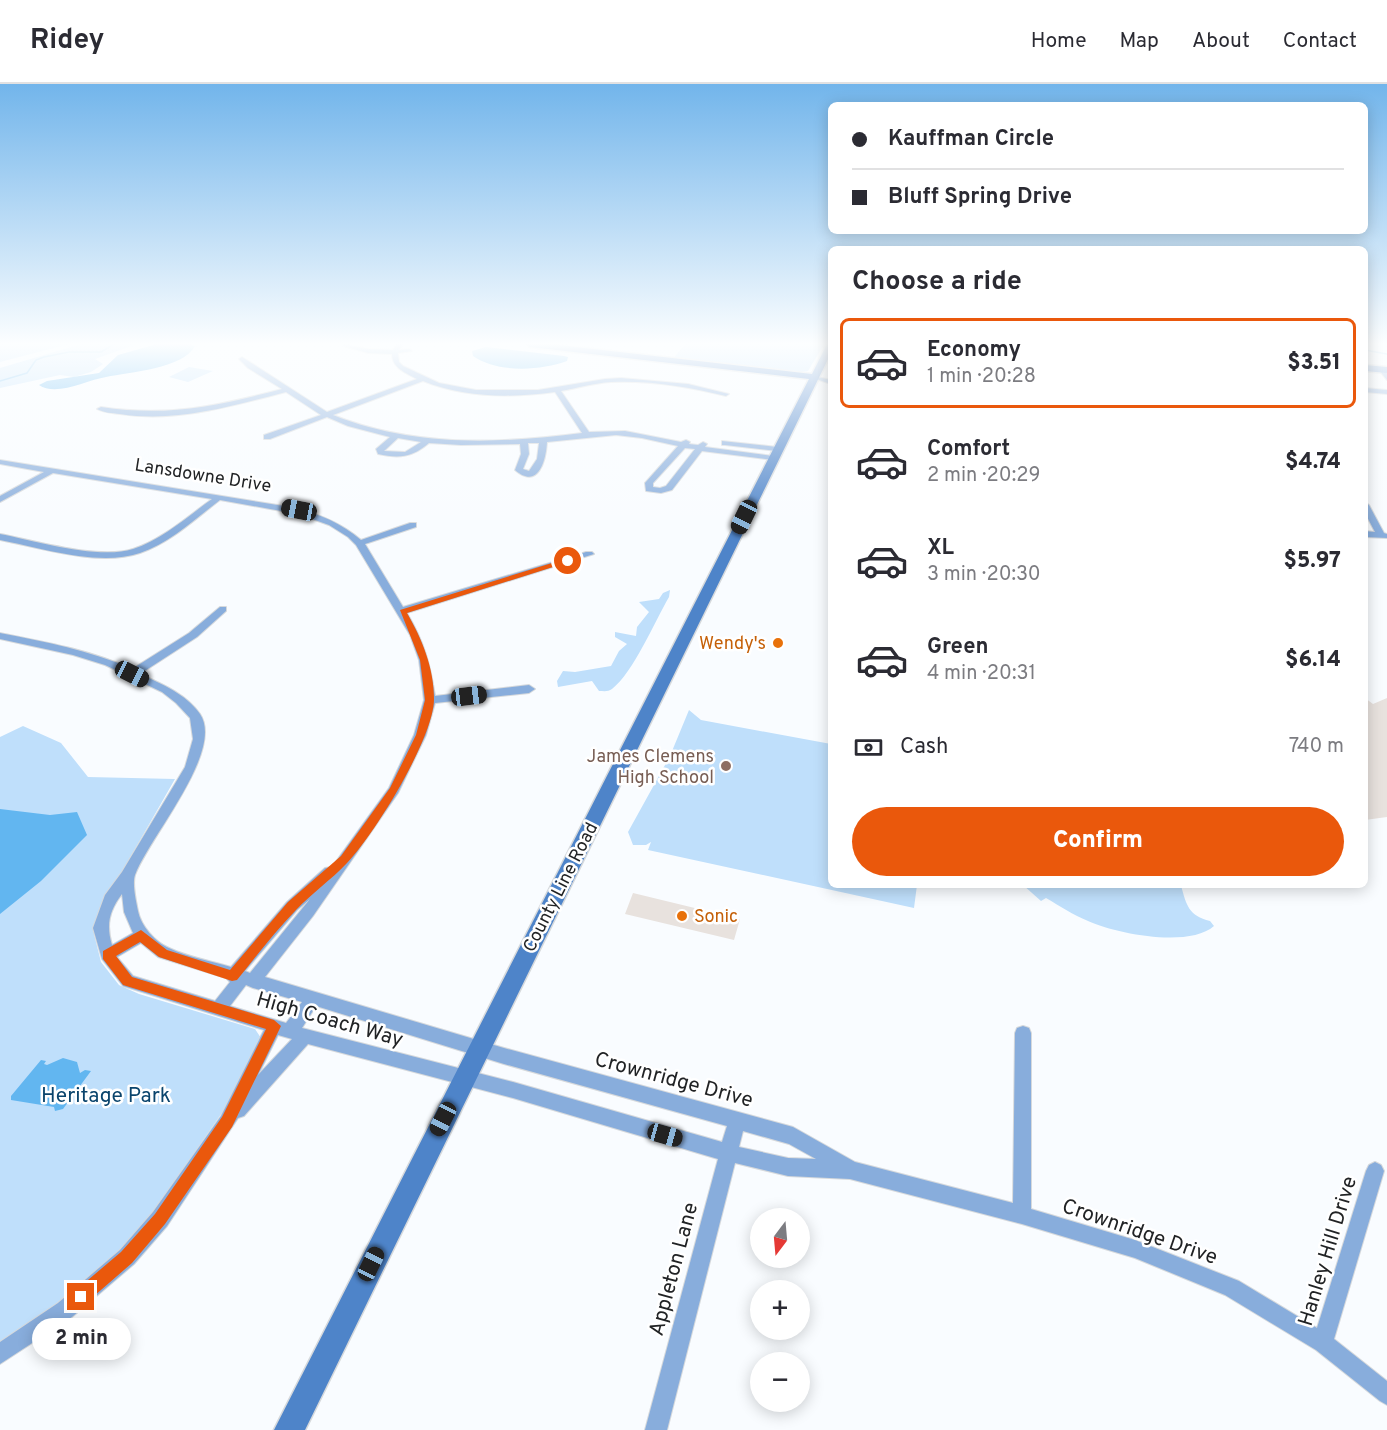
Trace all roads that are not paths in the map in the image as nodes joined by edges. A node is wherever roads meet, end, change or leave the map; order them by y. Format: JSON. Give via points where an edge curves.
{"nodes":[{"id":1,"x":221,"y":407,"type":"edge"},
{"id":2,"x":313,"y":407,"type":"edge"},
{"id":3,"x":346,"y":407,"type":"edge"},
{"id":4,"x":568,"y":407,"type":"edge"},
{"id":5,"x":800,"y":407,"type":"edge"},
{"id":6,"x":101,"y":409,"type":"dead end"},
{"id":7,"x":325,"y":414,"type":"junction"},
{"id":8,"x":172,"y":415,"type":"junction"},
{"id":9,"x":167,"y":425,"type":"dead end"},
{"id":10,"x":397,"y":435,"type":"junction"},
{"id":11,"x":587,"y":435,"type":"junction"},
{"id":12,"x":267,"y":437,"type":"dead end"},
{"id":13,"x":429,"y":439,"type":"junction"},
{"id":14,"x":543,"y":440,"type":"junction"},
{"id":15,"x":524,"y":441,"type":"junction"},
{"id":16,"x":706,"y":441,"type":"junction"},
{"id":17,"x":686,"y":442,"type":"junction"},
{"id":18,"x":700,"y":448,"type":"junction"},
{"id":19,"x":775,"y":454,"type":"junction"},
{"id":20,"x":0,"y":462,"type":"edge"},
{"id":21,"x":51,"y":471,"type":"junction"},
{"id":22,"x":219,"y":497,"type":"junction"},
{"id":23,"x":0,"y":500,"type":"edge"},
{"id":24,"x":1368,"y":510,"type":"edge"},
{"id":25,"x":413,"y":525,"type":"dead end"},
{"id":26,"x":1368,"y":534,"type":"edge"},
{"id":27,"x":1384,"y":536,"type":"edge"},
{"id":28,"x":0,"y":537,"type":"edge"},
{"id":29,"x":360,"y":543,"type":"junction"},
{"id":30,"x":589,"y":554,"type":"dead end"},
{"id":31,"x":223,"y":609,"type":"dead end"},
{"id":32,"x":402,"y":611,"type":"junction"},
{"id":33,"x":6,"y":637,"type":"edge"},
{"id":34,"x":0,"y":646,"type":"edge"},
{"id":35,"x":132,"y":674,"type":"junction"},
{"id":36,"x":529,"y":689,"type":"dead end"},
{"id":37,"x":430,"y":700,"type":"junction"},
{"id":38,"x":344,"y":859,"type":"junction"},
{"id":39,"x":127,"y":876,"type":"junction"},
{"id":40,"x":141,"y":935,"type":"junction"},
{"id":41,"x":107,"y":955,"type":"junction"},
{"id":42,"x":242,"y":979,"type":"junction"},
{"id":43,"x":312,"y":1000,"type":"junction"},
{"id":44,"x":218,"y":1009,"type":"junction"},
{"id":45,"x":290,"y":1031,"type":"junction"},
{"id":46,"x":1023,"y":1033,"type":"dead end"},
{"id":47,"x":479,"y":1048,"type":"junction"},
{"id":48,"x":464,"y":1078,"type":"junction"},
{"id":49,"x":737,"y":1120,"type":"junction"},
{"id":50,"x":227,"y":1122,"type":"junction"},
{"id":51,"x":729,"y":1153,"type":"junction"},
{"id":52,"x":850,"y":1170,"type":"junction"},
{"id":53,"x":1375,"y":1171,"type":"dead end"},
{"id":54,"x":1022,"y":1215,"type":"junction"},
{"id":55,"x":1323,"y":1344,"type":"junction"},
{"id":56,"x":0,"y":1354,"type":"edge"},
{"id":57,"x":1387,"y":1394,"type":"edge"},
{"id":58,"x":289,"y":1430,"type":"edge"},
{"id":59,"x":656,"y":1430,"type":"edge"}],
"edges":[{"from":1,"to":8,"type":"street"},
{"from":2,"to":7,"type":"street"},
{"from":3,"to":7,"type":"street"},
{"from":4,"to":11,"type":"street"},
{"from":5,"to":19,"type":"main road","name":"County Line Road"},
{"from":6,"to":8,"type":"street"},
{"from":7,"to":10,"type":"street","via":[[355,426]]},
{"from":7,"to":12,"type":"street"},
{"from":8,"to":9,"type":"street"},
{"from":10,"to":13,"type":"street"},
{"from":10,"to":13,"type":"street","via":[[381,452],[407,456]]},
{"from":11,"to":14,"type":"street"},
{"from":11,"to":17,"type":"street","via":[[636,434]]},
{"from":13,"to":15,"type":"street"},
{"from":14,"to":15,"type":"street"},
{"from":14,"to":15,"type":"street","via":[[543,455],[532,474],[519,471],[525,454]]},
{"from":16,"to":17,"type":"street"},
{"from":16,"to":18,"type":"street"},
{"from":16,"to":19,"type":"street"},
{"from":17,"to":18,"type":"street"},
{"from":17,"to":18,"type":"street","via":[[649,483],[649,489],[669,488]]},
{"from":18,"to":19,"type":"street"},
{"from":19,"to":47,"type":"main road","name":"County Line Road"},
{"from":20,"to":21,"type":"street","name":"Lansdowne Drive"},
{"from":21,"to":22,"type":"street","name":"Lansdowne Drive"},
{"from":21,"to":23,"type":"street"},
{"from":22,"to":28,"type":"street","via":[[156,542],[135,552],[96,554]]},
{"from":22,"to":29,"type":"street","name":"Lansdowne Drive","via":[[315,515],[347,531]]},
{"from":24,"to":27,"type":"street"},
{"from":25,"to":29,"type":"street"},
{"from":26,"to":27,"type":"street"},
{"from":29,"to":32,"type":"street","name":"Lansdowne Drive"},
{"from":30,"to":32,"type":"street"},
{"from":31,"to":35,"type":"street","via":[[193,635]]},
{"from":32,"to":37,"type":"street","name":"Lansdowne Drive","via":[[424,660]]},
{"from":33,"to":34,"type":"street"},
{"from":33,"to":35,"type":"street","name":"High Coach Way","via":[[93,656]]},
{"from":35,"to":39,"type":"street","name":"High Coach Way","via":[[180,700],[196,717],[199,739],[191,768]]},
{"from":36,"to":37,"type":"street"},
{"from":37,"to":38,"type":"street","name":"Lansdowne Drive","via":[[420,735],[394,790]]},
{"from":38,"to":42,"type":"street","name":"Lansdowne Drive","via":[[308,912]]},
{"from":38,"to":42,"type":"street","name":"Lansdowne Drive","via":[[292,906]]},
{"from":39,"to":40,"type":"street","via":[[132,919]]},
{"from":39,"to":41,"type":"street","name":"High Coach Way","via":[[110,899],[100,928]]},
{"from":40,"to":41,"type":"street"},
{"from":40,"to":42,"type":"street","name":"High Coach Way","via":[[163,953]]},
{"from":41,"to":44,"type":"street","name":"High Coach Way","via":[[128,981]]},
{"from":42,"to":43,"type":"street","name":"High Coach Way"},
{"from":42,"to":44,"type":"street"},
{"from":43,"to":45,"type":"street"},
{"from":43,"to":47,"type":"street","name":"High Coach Way"},
{"from":44,"to":45,"type":"street","name":"High Coach Way"},
{"from":45,"to":48,"type":"street","name":"High Coach Way"},
{"from":45,"to":50,"type":"street"},
{"from":45,"to":50,"type":"street"},
{"from":46,"to":54,"type":"street"},
{"from":47,"to":48,"type":"main road","name":"County Line Road"},
{"from":47,"to":49,"type":"street","name":"Crownridge Drive"},
{"from":48,"to":51,"type":"street","name":"Crownridge Drive"},
{"from":48,"to":58,"type":"main road","name":"County Line Road"},
{"from":49,"to":51,"type":"street","name":"Appleton Lane"},
{"from":49,"to":52,"type":"street","name":"Crownridge Drive","via":[[793,1136]]},
{"from":50,"to":56,"type":"street","via":[[160,1219],[127,1257],[65,1310]]},
{"from":51,"to":52,"type":"street","name":"Crownridge Drive","via":[[788,1167]]},
{"from":51,"to":59,"type":"street","name":"Appleton Lane"},
{"from":52,"to":54,"type":"street","name":"Crownridge Drive"},
{"from":53,"to":55,"type":"street","name":"Hanley Hill Drive"},
{"from":54,"to":55,"type":"street","name":"Crownridge Drive","via":[[1180,1265],[1232,1288]]},
{"from":55,"to":57,"type":"street","name":"Crownridge Drive"}]}
